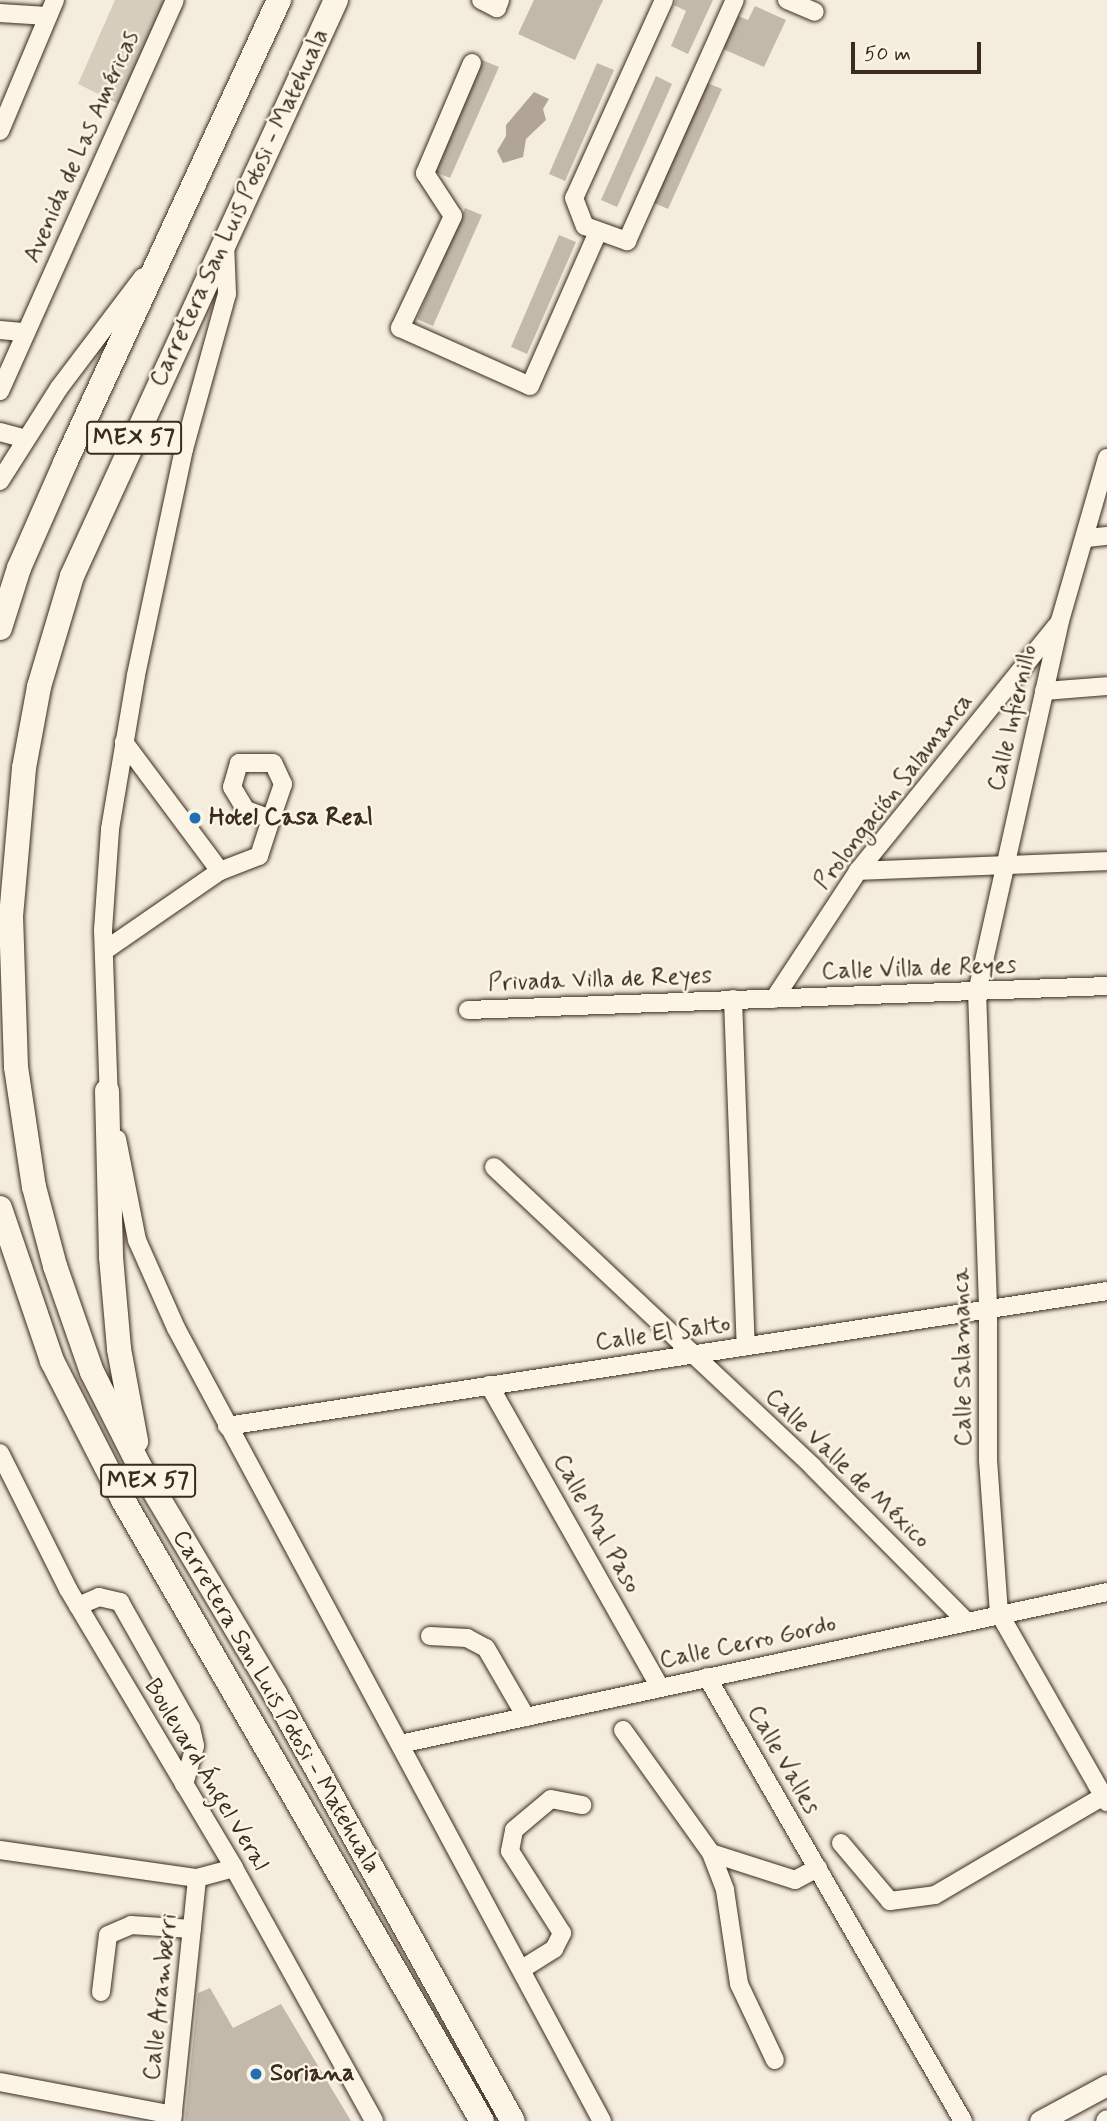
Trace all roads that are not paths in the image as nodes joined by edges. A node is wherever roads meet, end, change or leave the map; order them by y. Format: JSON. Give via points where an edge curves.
{"nodes":[{"id":1,"x":175,"y":0,"type":"edge"},
{"id":2,"x":279,"y":0,"type":"edge"},
{"id":3,"x":336,"y":0,"type":"edge"},
{"id":4,"x":481,"y":0,"type":"edge"},
{"id":5,"x":500,"y":0,"type":"edge"},
{"id":6,"x":664,"y":0,"type":"edge"},
{"id":7,"x":735,"y":0,"type":"edge"},
{"id":8,"x":787,"y":0,"type":"edge"},
{"id":9,"x":51,"y":8,"type":"edge"},
{"id":10,"x":815,"y":12,"type":"dead end"},
{"id":11,"x":0,"y":13,"type":"edge"},
{"id":12,"x":472,"y":63,"type":"dead end"},
{"id":13,"x":0,"y":131,"type":"edge"},
{"id":14,"x":598,"y":232,"type":"junction"},
{"id":15,"x":225,"y":241,"type":"junction"},
{"id":16,"x":169,"y":243,"type":"junction"},
{"id":17,"x":0,"y":330,"type":"edge"},
{"id":18,"x":24,"y":332,"type":"junction"},
{"id":19,"x":0,"y":390,"type":"edge"},
{"id":20,"x":0,"y":432,"type":"edge"},
{"id":21,"x":26,"y":439,"type":"junction"},
{"id":22,"x":1107,"y":458,"type":"edge"},
{"id":23,"x":0,"y":481,"type":"edge"},
{"id":24,"x":1107,"y":536,"type":"edge"},
{"id":25,"x":1087,"y":538,"type":"junction"},
{"id":26,"x":1060,"y":621,"type":"junction"},
{"id":27,"x":0,"y":628,"type":"edge"},
{"id":28,"x":1107,"y":686,"type":"edge"},
{"id":29,"x":1044,"y":691,"type":"junction"},
{"id":30,"x":124,"y":742,"type":"junction"},
{"id":31,"x":271,"y":819,"type":"dead end"},
{"id":32,"x":1107,"y":861,"type":"edge"},
{"id":33,"x":1004,"y":868,"type":"junction"},
{"id":34,"x":220,"y":871,"type":"junction"},
{"id":35,"x":858,"y":871,"type":"junction"},
{"id":36,"x":104,"y":951,"type":"junction"},
{"id":37,"x":1107,"y":986,"type":"edge"},
{"id":38,"x":977,"y":991,"type":"junction"},
{"id":39,"x":733,"y":999,"type":"junction"},
{"id":40,"x":774,"y":999,"type":"junction"},
{"id":41,"x":468,"y":1010,"type":"dead end"},
{"id":42,"x":107,"y":1091,"type":"junction"},
{"id":43,"x":494,"y":1167,"type":"dead end"},
{"id":44,"x":0,"y":1208,"type":"edge"},
{"id":45,"x":0,"y":1262,"type":"edge"},
{"id":46,"x":1107,"y":1291,"type":"edge"},
{"id":47,"x":988,"y":1308,"type":"junction"},
{"id":48,"x":746,"y":1346,"type":"junction"},
{"id":49,"x":692,"y":1353,"type":"junction"},
{"id":50,"x":52,"y":1361,"type":"junction"},
{"id":51,"x":489,"y":1385,"type":"junction"},
{"id":52,"x":227,"y":1426,"type":"junction"},
{"id":53,"x":0,"y":1453,"type":"edge"},
{"id":54,"x":141,"y":1469,"type":"junction"},
{"id":55,"x":1107,"y":1592,"type":"edge"},
{"id":56,"x":78,"y":1606,"type":"junction"},
{"id":57,"x":999,"y":1613,"type":"junction"},
{"id":58,"x":965,"y":1620,"type":"junction"},
{"id":59,"x":430,"y":1636,"type":"dead end"},
{"id":60,"x":707,"y":1677,"type":"junction"},
{"id":61,"x":660,"y":1687,"type":"junction"},
{"id":62,"x":526,"y":1717,"type":"junction"},
{"id":63,"x":623,"y":1730,"type":"dead end"},
{"id":64,"x":400,"y":1744,"type":"junction"},
{"id":65,"x":184,"y":1784,"type":"junction"},
{"id":66,"x":1105,"y":1799,"type":"edge"},
{"id":67,"x":582,"y":1805,"type":"dead end"},
{"id":68,"x":841,"y":1843,"type":"dead end"},
{"id":69,"x":0,"y":1850,"type":"edge"},
{"id":70,"x":711,"y":1853,"type":"junction"},
{"id":71,"x":234,"y":1868,"type":"junction"},
{"id":72,"x":818,"y":1868,"type":"junction"},
{"id":73,"x":197,"y":1878,"type":"junction"},
{"id":74,"x":192,"y":1929,"type":"junction"},
{"id":75,"x":522,"y":1969,"type":"junction"},
{"id":76,"x":101,"y":1992,"type":"dead end"},
{"id":77,"x":775,"y":2060,"type":"dead end"},
{"id":78,"x":0,"y":2082,"type":"edge"},
{"id":79,"x":1107,"y":2085,"type":"edge"},
{"id":80,"x":173,"y":2118,"type":"edge"},
{"id":81,"x":374,"y":2121,"type":"edge"},
{"id":82,"x":482,"y":2121,"type":"edge"},
{"id":83,"x":513,"y":2121,"type":"edge"},
{"id":84,"x":602,"y":2121,"type":"edge"},
{"id":85,"x":963,"y":2121,"type":"edge"},
{"id":86,"x":1041,"y":2121,"type":"edge"}],
"edges":[{"from":1,"to":18,"type":"street","name":"Avenida de Las Américas"},
{"from":2,"to":16,"type":"highway","name":"Carretera San Luis Potosi - Matehuala","number":"MEX 57"},
{"from":3,"to":15,"type":"highway","name":"Carretera San Luis Potosi - Matehuala","number":"MEX 57"},
{"from":4,"to":5,"type":"street","via":[[497,8]]},
{"from":6,"to":14,"type":"street","via":[[574,198],[585,226]]},
{"from":7,"to":14,"type":"street","via":[[627,241]]},
{"from":8,"to":10,"type":"street"},
{"from":9,"to":11,"type":"street"},
{"from":9,"to":13,"type":"street"},
{"from":12,"to":14,"type":"street","via":[[425,173],[453,216],[400,328],[530,386]]},
{"from":15,"to":30,"type":"street","via":[[227,294],[184,449]]},
{"from":15,"to":54,"type":"highway","name":"Carretera San Luis Potosi - Matehuala","number":"MEX 57","via":[[72,576],[39,687],[24,768],[11,916],[16,1067],[34,1187],[55,1266],[92,1372]]},
{"from":16,"to":21,"type":"street"},
{"from":16,"to":27,"type":"highway","name":"Carretera San Luis Potosi - Matehuala","number":"MEX 57","via":[[29,545]]},
{"from":17,"to":18,"type":"street"},
{"from":18,"to":19,"type":"street","name":"Avenida de Las Américas"},
{"from":20,"to":21,"type":"street"},
{"from":21,"to":23,"type":"street"},
{"from":22,"to":25,"type":"street","name":"Calle Infiernillo"},
{"from":24,"to":25,"type":"street"},
{"from":25,"to":26,"type":"street","name":"Calle Infiernillo"},
{"from":26,"to":29,"type":"street","name":"Calle Infiernillo"},
{"from":26,"to":35,"type":"street","name":"Prolongación Salamanca"},
{"from":28,"to":29,"type":"street"},
{"from":29,"to":33,"type":"street","name":"Calle Infiernillo"},
{"from":30,"to":34,"type":"street"},
{"from":30,"to":36,"type":"street","via":[[110,829]]},
{"from":31,"to":34,"type":"street","via":[[258,856]]},
{"from":32,"to":33,"type":"street"},
{"from":33,"to":35,"type":"street"},
{"from":33,"to":38,"type":"street","name":"Calle Infiernillo"},
{"from":34,"to":36,"type":"street"},
{"from":35,"to":40,"type":"street","name":"Prolongación Salamanca"},
{"from":36,"to":42,"type":"street"},
{"from":37,"to":38,"type":"street","name":"Calle Villa de Reyes"},
{"from":38,"to":40,"type":"street","name":"Calle Villa de Reyes"},
{"from":38,"to":47,"type":"street","name":"Calle Salamanca"},
{"from":39,"to":40,"type":"street","name":"Calle Villa de Reyes"},
{"from":39,"to":41,"type":"street","name":"Privada Villa de Reyes"},
{"from":39,"to":48,"type":"street"},
{"from":42,"to":52,"type":"street","via":[[137,1240]]},
{"from":42,"to":54,"type":"highway","via":[[106,1192],[119,1349]]},
{"from":43,"to":49,"type":"street","name":"Calle Valle de México"},
{"from":44,"to":50,"type":"highway","name":"Carretera San Luis Potosi - Matehuala","number":"MEX 57"},
{"from":45,"to":50,"type":"highway"},
{"from":46,"to":47,"type":"street","name":"Calle El Salto"},
{"from":47,"to":48,"type":"street","name":"Calle El Salto"},
{"from":47,"to":57,"type":"street","name":"Calle Salamanca","via":[[988,1460]]},
{"from":48,"to":49,"type":"street","name":"Calle El Salto"},
{"from":49,"to":51,"type":"street","name":"Calle El Salto"},
{"from":49,"to":58,"type":"street","name":"Calle Valle de México"},
{"from":50,"to":82,"type":"highway","name":"Carretera San Luis Potosi - Matehuala","number":"MEX 57","via":[[130,1512]]},
{"from":51,"to":52,"type":"street","name":"Calle El Salto"},
{"from":51,"to":61,"type":"street","name":"Calle Mal Paso"},
{"from":52,"to":64,"type":"street"},
{"from":53,"to":56,"type":"street","name":"Boulevard Ángel Veral"},
{"from":54,"to":83,"type":"highway","name":"Carretera San Luis Potosi - Matehuala","number":"MEX 57","via":[[275,1694]]},
{"from":55,"to":57,"type":"street","name":"Calle Cerro Gordo"},
{"from":56,"to":65,"type":"street","name":"Boulevard Ángel Veral"},
{"from":56,"to":65,"type":"street","via":[[99,1597],[120,1602],[191,1728],[195,1746]]},
{"from":57,"to":58,"type":"street","name":"Calle Cerro Gordo"},
{"from":57,"to":66,"type":"street","name":"Calle Salamanca"},
{"from":58,"to":60,"type":"street","name":"Calle Cerro Gordo"},
{"from":59,"to":62,"type":"street","via":[[467,1638],[486,1648]]},
{"from":60,"to":61,"type":"street","name":"Calle Cerro Gordo"},
{"from":60,"to":72,"type":"street","name":"Calle Valles"},
{"from":61,"to":62,"type":"street","name":"Calle Cerro Gordo"},
{"from":62,"to":64,"type":"street","name":"Calle Cerro Gordo"},
{"from":63,"to":70,"type":"street"},
{"from":64,"to":75,"type":"street"},
{"from":65,"to":71,"type":"street","name":"Boulevard Ángel Veral"},
{"from":66,"to":68,"type":"street","via":[[935,1895],[890,1901]]},
{"from":67,"to":75,"type":"street","via":[[551,1799],[514,1830],[510,1851],[562,1933],[554,1949]]},
{"from":69,"to":73,"type":"street"},
{"from":70,"to":72,"type":"street","via":[[795,1880]]},
{"from":70,"to":77,"type":"street","via":[[724,1890],[739,1984]]},
{"from":71,"to":73,"type":"street"},
{"from":71,"to":81,"type":"street","name":"Boulevard Ángel Veral"},
{"from":72,"to":85,"type":"street","name":"Calle Valles"},
{"from":73,"to":74,"type":"street","name":"Calle Aramberri"},
{"from":74,"to":76,"type":"street","via":[[131,1925],[108,1935]]},
{"from":74,"to":80,"type":"street","name":"Calle Aramberri"},
{"from":75,"to":84,"type":"street"},
{"from":78,"to":80,"type":"street"},
{"from":79,"to":86,"type":"main road"}]}
